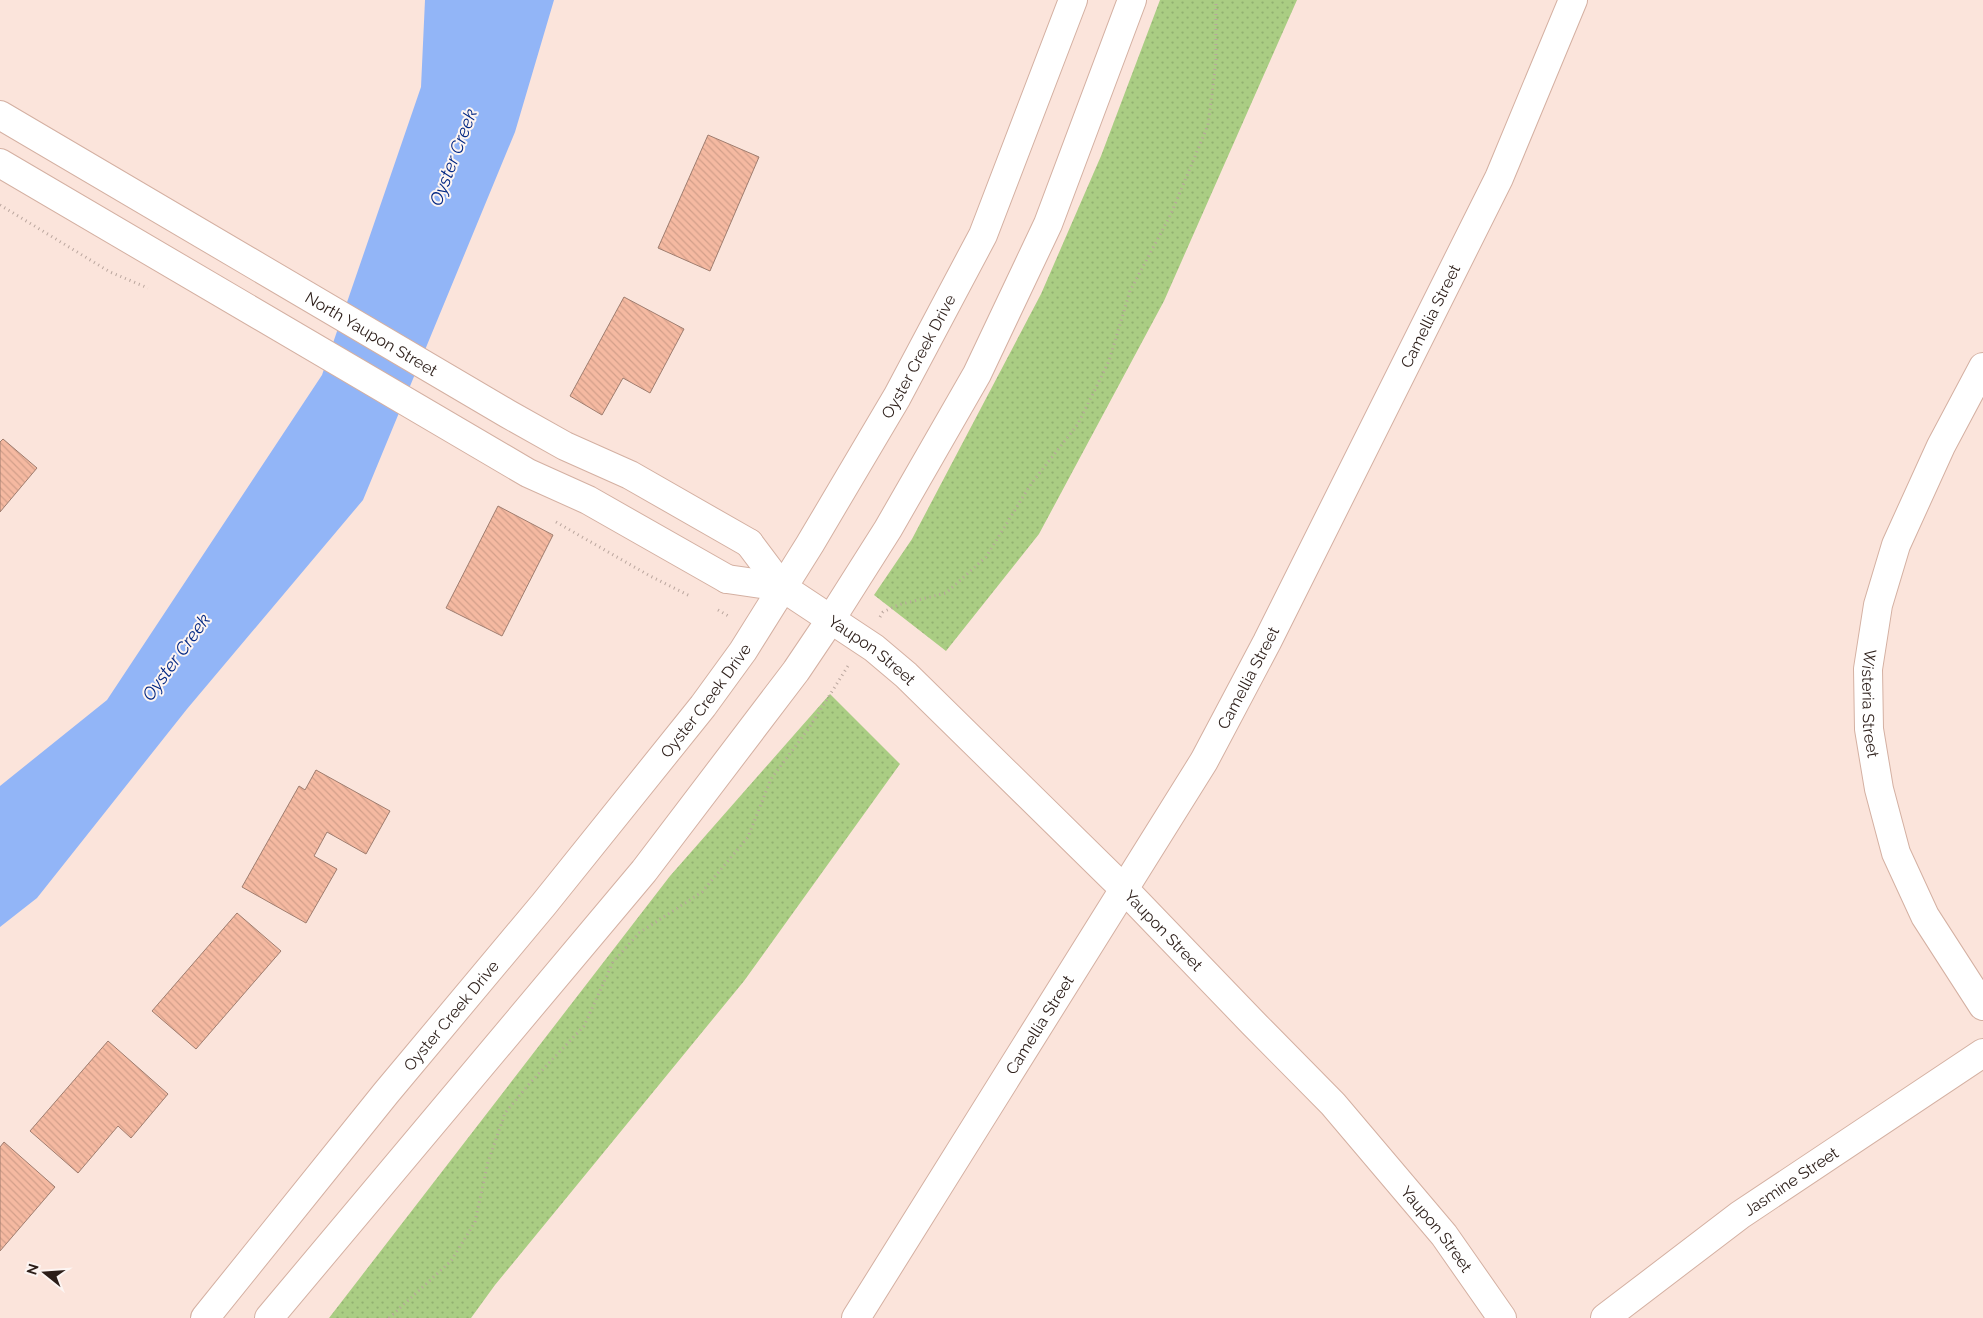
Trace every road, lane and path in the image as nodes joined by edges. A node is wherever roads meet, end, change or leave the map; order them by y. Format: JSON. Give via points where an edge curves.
{"nodes":[{"id":1,"x":1073,"y":0,"type":"edge"},
{"id":2,"x":1132,"y":0,"type":"edge"},
{"id":3,"x":1216,"y":0,"type":"edge"},
{"id":4,"x":1573,"y":0,"type":"edge"},
{"id":5,"x":0,"y":115,"type":"edge"},
{"id":6,"x":0,"y":163,"type":"edge"},
{"id":7,"x":1983,"y":367,"type":"edge"},
{"id":8,"x":749,"y":542,"type":"joint"},
{"id":9,"x":782,"y":587,"type":"junction"},
{"id":10,"x":831,"y":619,"type":"junction"},
{"id":11,"x":864,"y":641,"type":"junction"},
{"id":12,"x":1124,"y":889,"type":"junction"},
{"id":13,"x":1983,"y":1006,"type":"edge"},
{"id":14,"x":1983,"y":1053,"type":"edge"},
{"id":15,"x":205,"y":1318,"type":"edge"},
{"id":16,"x":269,"y":1318,"type":"edge"},
{"id":17,"x":388,"y":1318,"type":"edge"},
{"id":18,"x":856,"y":1318,"type":"edge"},
{"id":19,"x":1502,"y":1318,"type":"edge"},
{"id":20,"x":1605,"y":1318,"type":"edge"}],
"edges":[{"from":1,"to":9,"type":"main road","name":"Oyster Creek Drive","via":[[983,236],[898,396]]},
{"from":2,"to":10,"type":"main road","via":[[1048,224],[976,374],[888,529]]},
{"from":3,"to":11,"type":"path","via":[[1216,62],[1208,125],[1171,214],[1130,290],[1109,361],[1078,424],[1031,484],[986,557],[946,594],[898,605],[883,612]]},
{"from":4,"to":12,"type":"main road","name":"Camellia Street","via":[[1499,178],[1267,642],[1204,761]]},
{"from":5,"to":8,"type":"main road","name":"North Yaupon Street","via":[[508,414],[565,446],[630,475]]},
{"from":6,"to":9,"type":"main road","name":"Yaupon Street","via":[[528,473],[588,500],[728,579]]},
{"from":7,"to":13,"type":"main road","name":"Wisteria Street","via":[[1941,446],[1896,545],[1878,605],[1868,669],[1869,729],[1879,789],[1896,853],[1925,916]]},
{"from":8,"to":9,"type":"main road","name":"Yaupon Street"},
{"from":9,"to":10,"type":"main road","name":"Yaupon Street"},
{"from":9,"to":15,"type":"main road","name":"Oyster Creek Drive","via":[[743,651],[696,714]]},
{"from":10,"to":11,"type":"main road","name":"Yaupon Street"},
{"from":10,"to":16,"type":"main road","via":[[796,671],[644,871]]},
{"from":11,"to":12,"type":"main road","name":"Yaupon Street","via":[[906,675]]},
{"from":11,"to":17,"type":"path","via":[[809,728],[771,780],[748,837],[702,892],[639,933],[613,962],[584,1026],[506,1113],[488,1162],[476,1222],[451,1261]]},
{"from":12,"to":18,"type":"main road","name":"Camellia Street"},
{"from":12,"to":19,"type":"main road","name":"Yaupon Street","via":[[1333,1104],[1444,1235]]},
{"from":14,"to":20,"type":"main road","name":"Jasmine Street","via":[[1740,1215]]}]}
